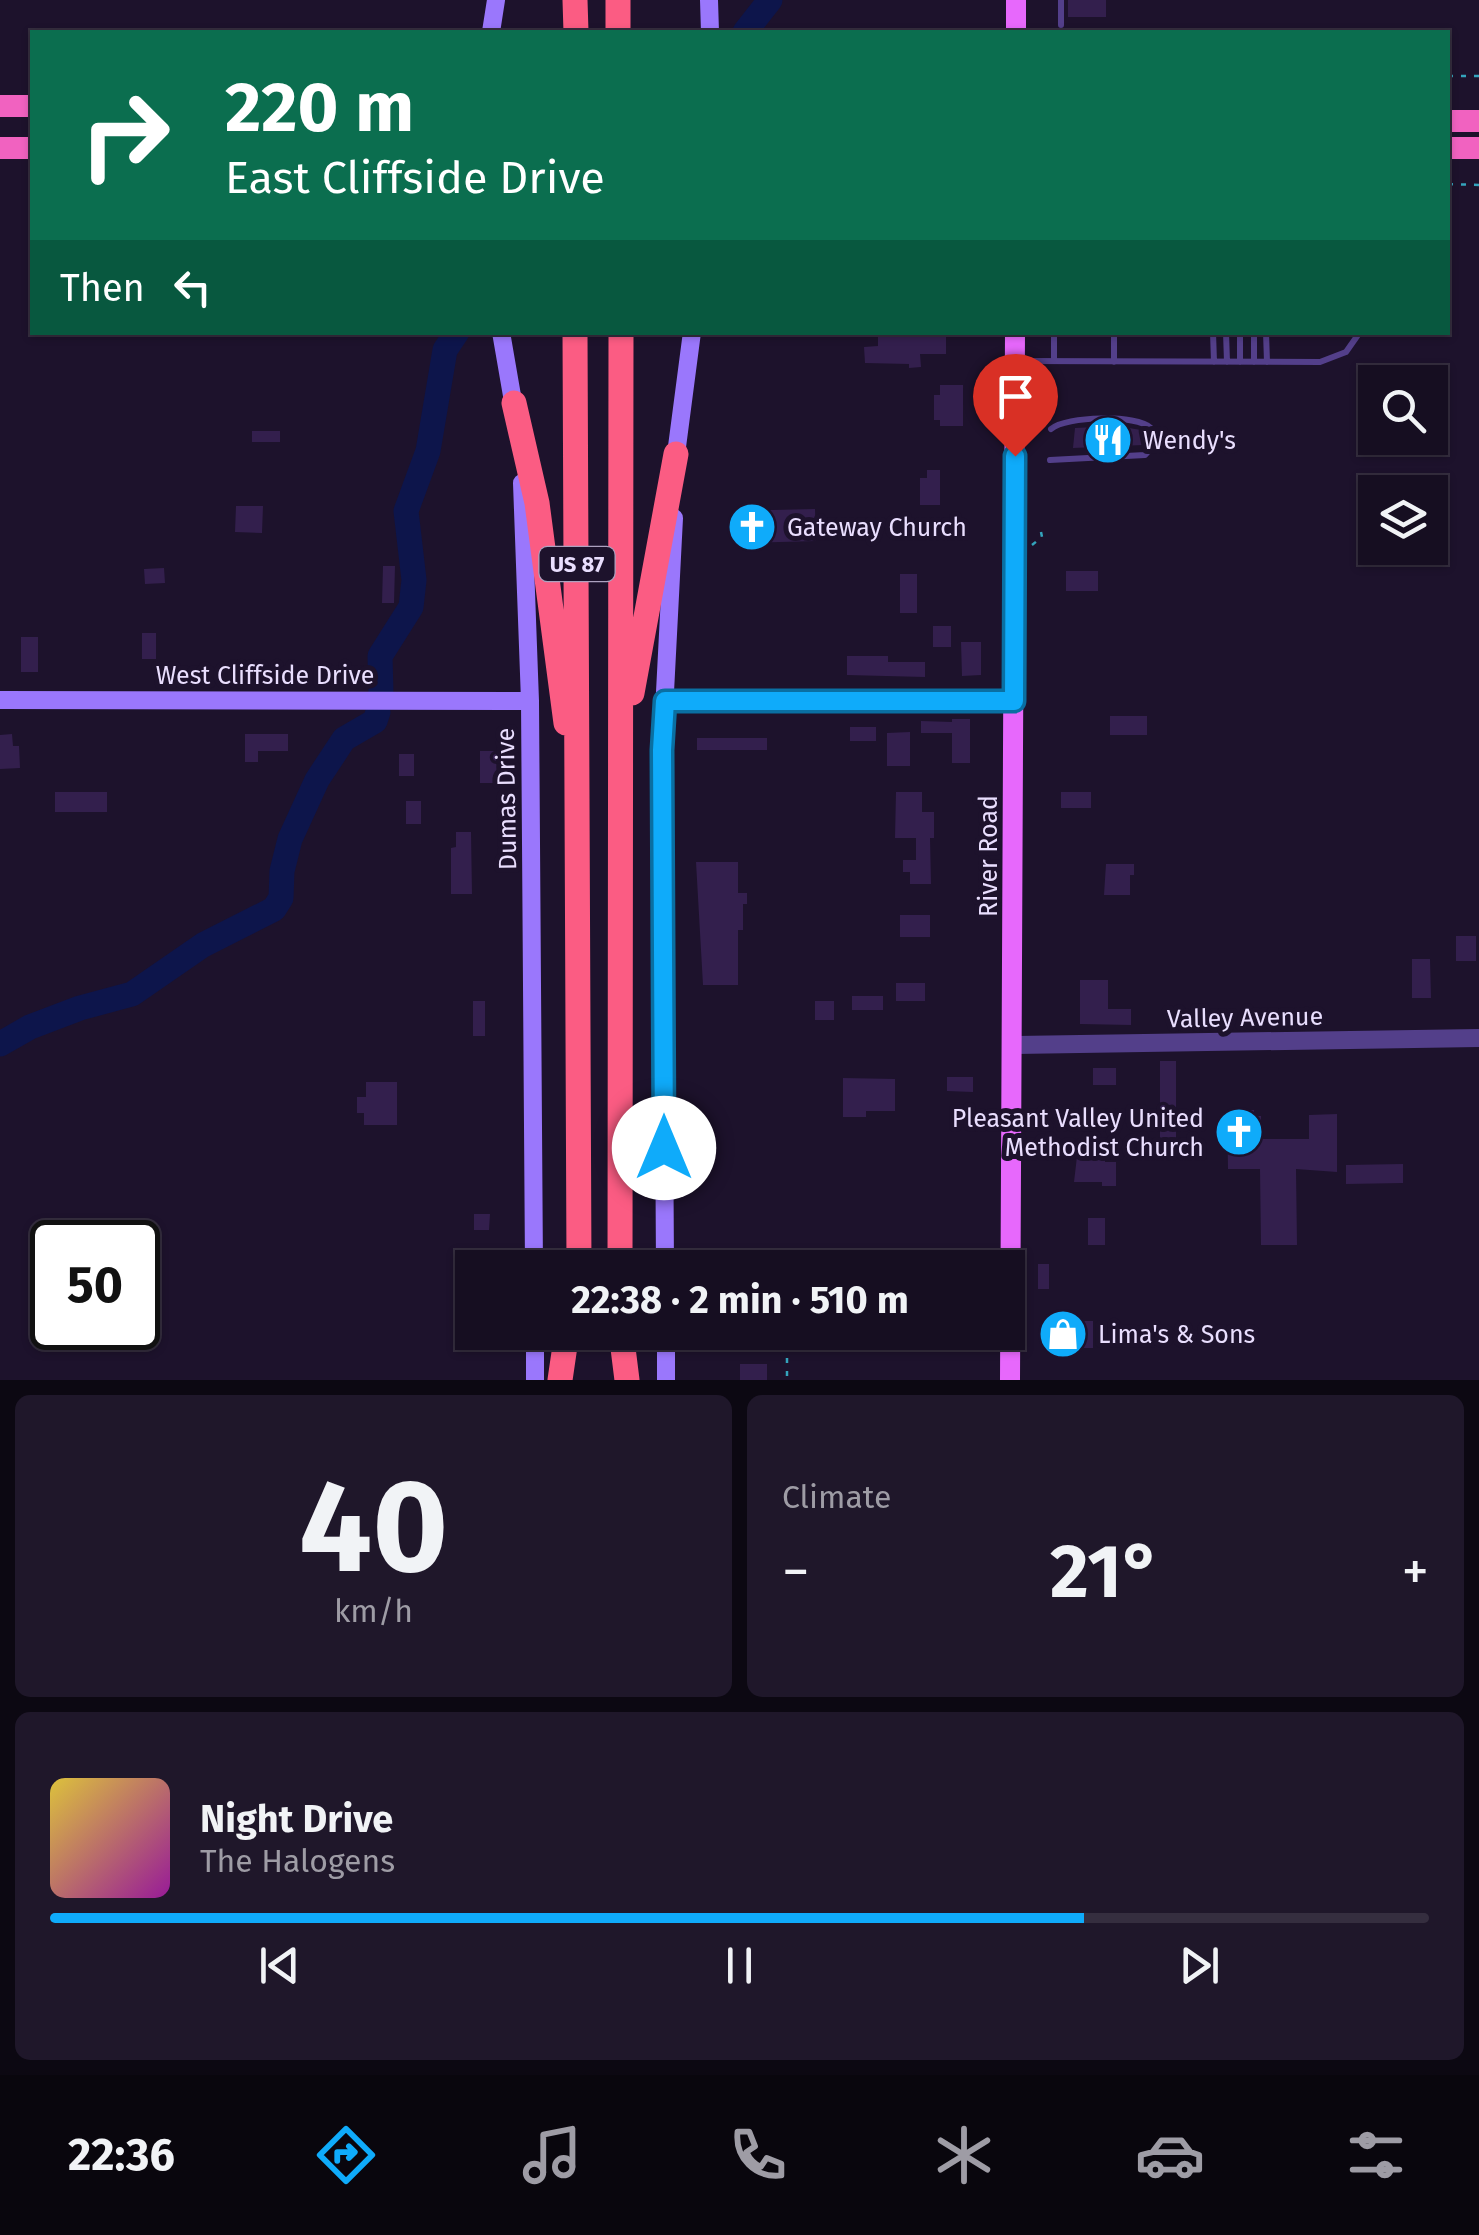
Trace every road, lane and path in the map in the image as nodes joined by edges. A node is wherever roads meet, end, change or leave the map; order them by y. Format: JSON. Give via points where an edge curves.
{"nodes":[{"id":1,"x":496,"y":0,"type":"edge"},
{"id":2,"x":575,"y":0,"type":"edge"},
{"id":3,"x":618,"y":0,"type":"edge"},
{"id":4,"x":709,"y":0,"type":"edge"},
{"id":5,"x":1016,"y":0,"type":"edge"},
{"id":6,"x":1061,"y":0,"type":"edge"},
{"id":7,"x":1061,"y":26,"type":"dead end"},
{"id":8,"x":492,"y":30,"type":"edge"},
{"id":9,"x":576,"y":30,"type":"edge"},
{"id":10,"x":618,"y":30,"type":"edge"},
{"id":11,"x":710,"y":30,"type":"edge"},
{"id":12,"x":1016,"y":30,"type":"edge"},
{"id":13,"x":1450,"y":76,"type":"edge"},
{"id":14,"x":1479,"y":76,"type":"edge"},
{"id":15,"x":0,"y":106,"type":"edge"},
{"id":16,"x":30,"y":106,"type":"edge"},
{"id":17,"x":1450,"y":121,"type":"edge"},
{"id":18,"x":1479,"y":121,"type":"edge"},
{"id":19,"x":0,"y":148,"type":"edge"},
{"id":20,"x":30,"y":148,"type":"edge"},
{"id":21,"x":1450,"y":148,"type":"edge"},
{"id":22,"x":1479,"y":148,"type":"edge"},
{"id":23,"x":1450,"y":184,"type":"edge"},
{"id":24,"x":1479,"y":185,"type":"edge"},
{"id":25,"x":502,"y":335,"type":"edge"},
{"id":26,"x":575,"y":335,"type":"edge"},
{"id":27,"x":621,"y":335,"type":"edge"},
{"id":28,"x":692,"y":335,"type":"edge"},
{"id":29,"x":1015,"y":335,"type":"edge"},
{"id":30,"x":1054,"y":335,"type":"edge"},
{"id":31,"x":1114,"y":335,"type":"edge"},
{"id":32,"x":1213,"y":335,"type":"edge"},
{"id":33,"x":1226,"y":335,"type":"edge"},
{"id":34,"x":1240,"y":335,"type":"edge"},
{"id":35,"x":1254,"y":335,"type":"edge"},
{"id":36,"x":1266,"y":335,"type":"edge"},
{"id":37,"x":1358,"y":335,"type":"edge"},
{"id":38,"x":1015,"y":362,"type":"junction"},
{"id":39,"x":1054,"y":362,"type":"junction"},
{"id":40,"x":1114,"y":362,"type":"junction"},
{"id":41,"x":1214,"y":362,"type":"junction"},
{"id":42,"x":1227,"y":362,"type":"junction"},
{"id":43,"x":1240,"y":362,"type":"junction"},
{"id":44,"x":1254,"y":362,"type":"junction"},
{"id":45,"x":1267,"y":362,"type":"junction"},
{"id":46,"x":514,"y":403,"type":"junction"},
{"id":47,"x":1051,"y":428,"type":"dead end"},
{"id":48,"x":676,"y":454,"type":"junction"},
{"id":49,"x":1050,"y":460,"type":"dead end"},
{"id":50,"x":0,"y":700,"type":"edge"},
{"id":51,"x":530,"y":700,"type":"junction"},
{"id":52,"x":665,"y":701,"type":"junction"},
{"id":53,"x":1014,"y":701,"type":"junction"},
{"id":54,"x":621,"y":752,"type":"junction"},
{"id":55,"x":578,"y":796,"type":"junction"},
{"id":56,"x":1479,"y":1038,"type":"edge"},
{"id":57,"x":1012,"y":1046,"type":"junction"},
{"id":58,"x":534,"y":1250,"type":"edge"},
{"id":59,"x":577,"y":1250,"type":"edge"},
{"id":60,"x":620,"y":1250,"type":"edge"},
{"id":61,"x":665,"y":1250,"type":"edge"},
{"id":62,"x":535,"y":1350,"type":"edge"},
{"id":63,"x":564,"y":1350,"type":"edge"},
{"id":64,"x":579,"y":1350,"type":"edge"},
{"id":65,"x":620,"y":1350,"type":"edge"},
{"id":66,"x":623,"y":1350,"type":"edge"},
{"id":67,"x":666,"y":1350,"type":"edge"},
{"id":68,"x":786,"y":1350,"type":"edge"},
{"id":69,"x":535,"y":1380,"type":"edge"},
{"id":70,"x":560,"y":1380,"type":"edge"},
{"id":71,"x":579,"y":1380,"type":"edge"},
{"id":72,"x":619,"y":1380,"type":"edge"},
{"id":73,"x":627,"y":1380,"type":"edge"},
{"id":74,"x":666,"y":1380,"type":"edge"},
{"id":75,"x":787,"y":1380,"type":"edge"},
{"id":76,"x":1010,"y":1380,"type":"edge"}],
"edges":[{"from":1,"to":8,"type":"main road"},
{"from":2,"to":9,"type":"highway"},
{"from":3,"to":10,"type":"highway"},
{"from":4,"to":11,"type":"main road"},
{"from":5,"to":12,"type":"main road"},
{"from":6,"to":7,"type":"lane"},
{"from":13,"to":14,"type":"path"},
{"from":15,"to":16,"type":"highway"},
{"from":17,"to":18,"type":"highway"},
{"from":19,"to":20,"type":"highway"},
{"from":21,"to":22,"type":"highway"},
{"from":23,"to":24,"type":"path"},
{"from":25,"to":46,"type":"main road","name":"Dumas Drive"},
{"from":26,"to":55,"type":"highway","number":"US 87"},
{"from":27,"to":54,"type":"highway","number":"US 87"},
{"from":28,"to":48,"type":"main road"},
{"from":29,"to":38,"type":"main road","name":"River Road"},
{"from":30,"to":39,"type":"lane"},
{"from":31,"to":40,"type":"lane"},
{"from":32,"to":41,"type":"lane"},
{"from":33,"to":42,"type":"lane"},
{"from":34,"to":43,"type":"lane"},
{"from":35,"to":44,"type":"lane"},
{"from":36,"to":45,"type":"lane"},
{"from":37,"to":45,"type":"lane","via":[[1346,352],[1320,362]]},
{"from":38,"to":39,"type":"lane"},
{"from":38,"to":53,"type":"main road","name":"River Road"},
{"from":39,"to":40,"type":"lane"},
{"from":40,"to":41,"type":"lane"},
{"from":41,"to":42,"type":"lane"},
{"from":42,"to":43,"type":"lane"},
{"from":43,"to":44,"type":"lane"},
{"from":44,"to":45,"type":"lane"},
{"from":46,"to":51,"type":"main road","name":"Dumas Drive","via":[[525,514]]},
{"from":46,"to":55,"type":"highway","via":[[538,503]]},
{"from":47,"to":49,"type":"lane","via":[[1066,420],[1139,420],[1151,428],[1155,444],[1144,454]]},
{"from":48,"to":52,"type":"main road"},
{"from":48,"to":54,"type":"highway"},
{"from":50,"to":51,"type":"main road","name":"West Cliffside Drive"},
{"from":51,"to":58,"type":"main road","name":"Dumas Drive"},
{"from":52,"to":53,"type":"main road"},
{"from":52,"to":61,"type":"main road"},
{"from":53,"to":57,"type":"main road","name":"River Road"},
{"from":54,"to":60,"type":"highway","number":"US 87"},
{"from":55,"to":59,"type":"highway","number":"US 87"},
{"from":56,"to":57,"type":"street","name":"Valley Avenue"},
{"from":57,"to":76,"type":"main road","name":"River Road"},
{"from":62,"to":69,"type":"main road"},
{"from":63,"to":70,"type":"highway"},
{"from":64,"to":71,"type":"highway"},
{"from":65,"to":72,"type":"highway"},
{"from":66,"to":73,"type":"highway"},
{"from":67,"to":74,"type":"main road"},
{"from":68,"to":75,"type":"path"}]}
